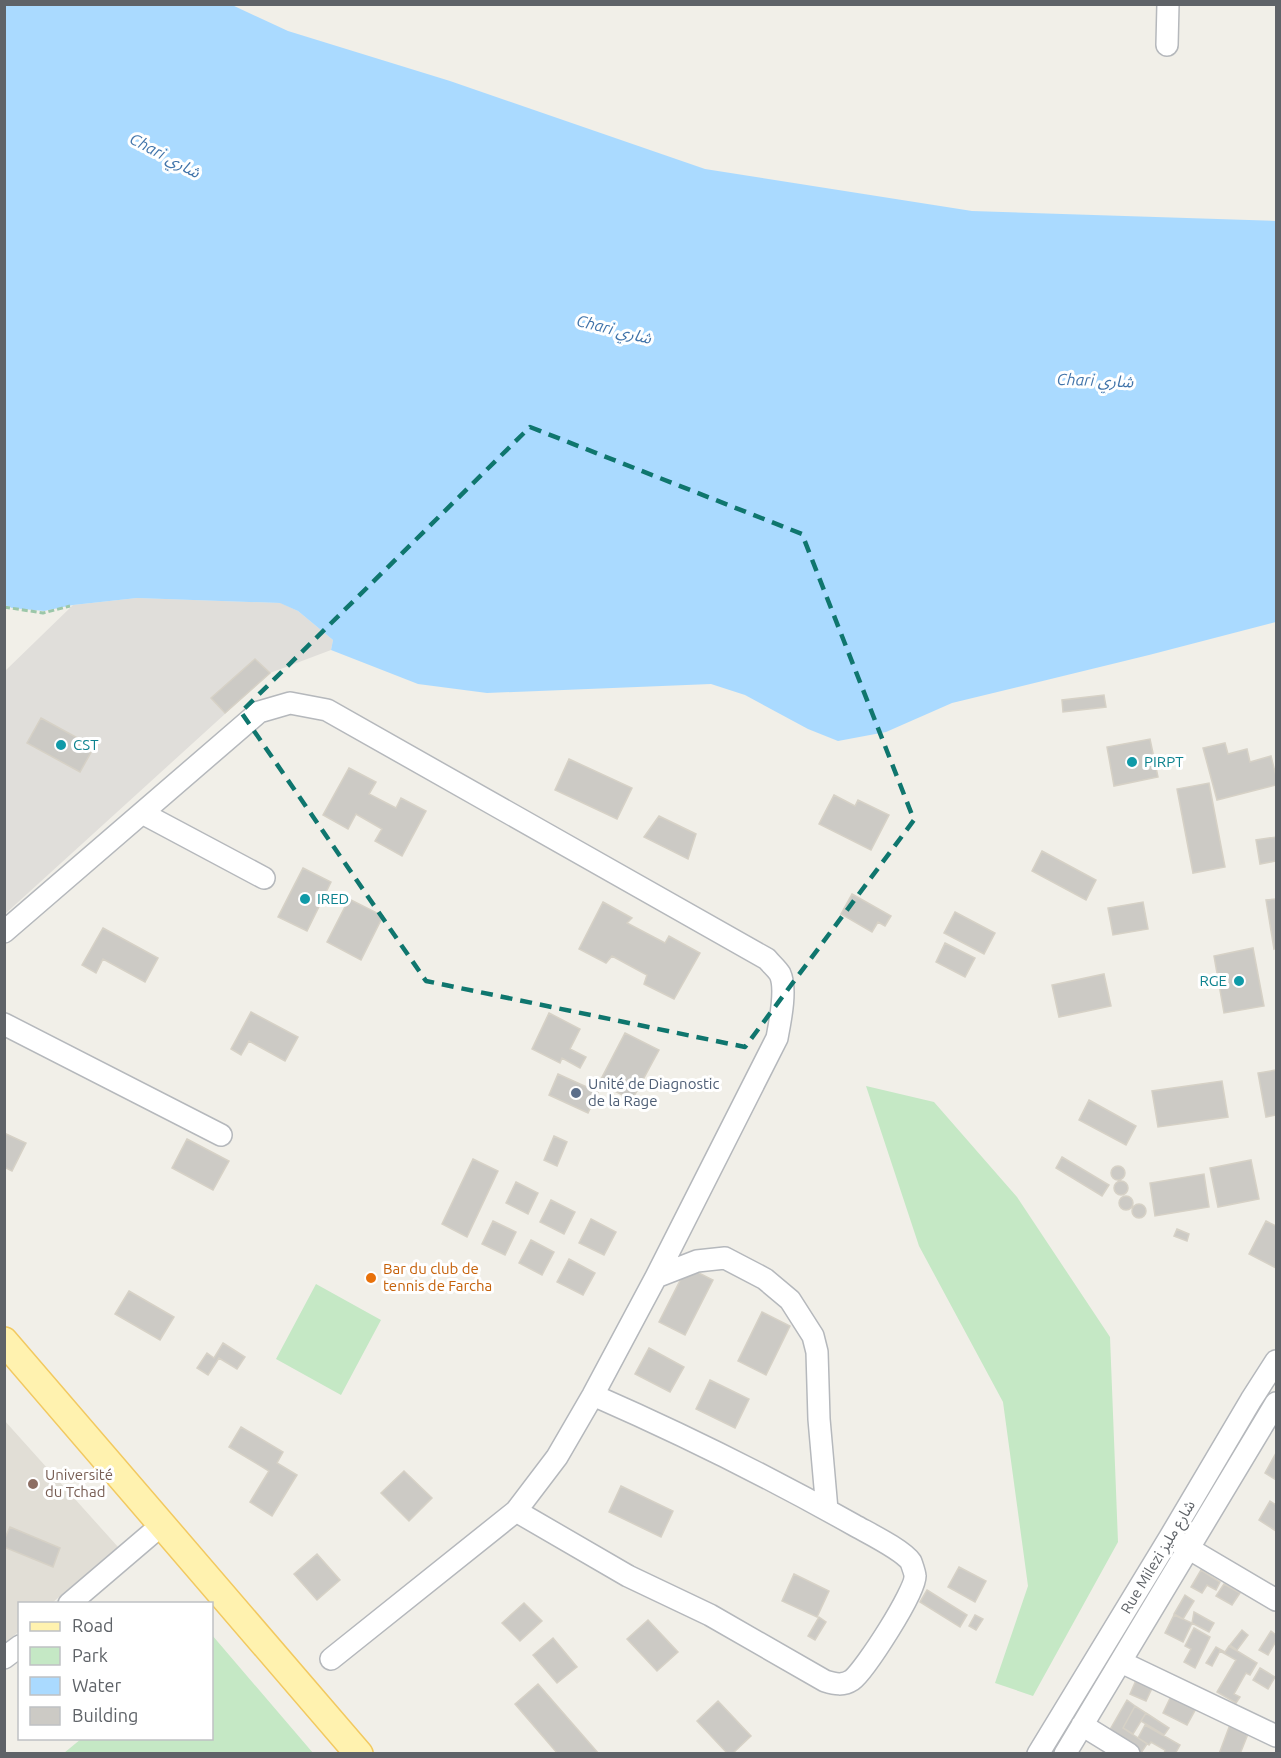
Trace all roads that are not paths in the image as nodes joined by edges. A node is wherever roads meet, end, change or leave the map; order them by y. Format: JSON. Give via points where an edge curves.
{"nodes":[{"id":1,"x":1168,"y":4,"type":"edge"},
{"id":2,"x":1167,"y":45,"type":"dead end"},
{"id":3,"x":142,"y":813,"type":"junction"},
{"id":4,"x":264,"y":878,"type":"dead end"},
{"id":5,"x":4,"y":932,"type":"edge"},
{"id":6,"x":4,"y":1024,"type":"edge"},
{"id":7,"x":221,"y":1135,"type":"dead end"},
{"id":8,"x":656,"y":1277,"type":"junction"},
{"id":9,"x":4,"y":1341,"type":"edge"},
{"id":10,"x":1276,"y":1361,"type":"edge"},
{"id":11,"x":4,"y":1365,"type":"edge"},
{"id":12,"x":30,"y":1383,"type":"junction"},
{"id":13,"x":593,"y":1395,"type":"junction"},
{"id":14,"x":1276,"y":1403,"type":"edge"},
{"id":15,"x":827,"y":1510,"type":"junction"},
{"id":16,"x":516,"y":1511,"type":"junction"},
{"id":17,"x":151,"y":1534,"type":"junction"},
{"id":18,"x":1170,"y":1537,"type":"junction"},
{"id":19,"x":1189,"y":1548,"type":"junction"},
{"id":20,"x":1276,"y":1600,"type":"edge"},
{"id":21,"x":71,"y":1602,"type":"edge"},
{"id":22,"x":209,"y":1602,"type":"edge"},
{"id":23,"x":213,"y":1606,"type":"edge"},
{"id":24,"x":18,"y":1648,"type":"edge"},
{"id":25,"x":4,"y":1658,"type":"edge"},
{"id":26,"x":332,"y":1659,"type":"dead end"},
{"id":27,"x":1121,"y":1662,"type":"junction"},
{"id":28,"x":1082,"y":1725,"type":"junction"},
{"id":29,"x":1276,"y":1736,"type":"edge"},
{"id":30,"x":340,"y":1754,"type":"edge"},
{"id":31,"x":359,"y":1754,"type":"edge"},
{"id":32,"x":1038,"y":1754,"type":"edge"},
{"id":33,"x":1065,"y":1754,"type":"edge"},
{"id":34,"x":1129,"y":1754,"type":"edge"}],
"edges":[{"from":1,"to":2,"type":"street"},
{"from":3,"to":4,"type":"street"},
{"from":3,"to":5,"type":"street"},
{"from":3,"to":8,"type":"street","via":[[258,712],[290,703],[327,710],[767,959],[780,974],[783,994],[777,1038]]},
{"from":6,"to":7,"type":"street"},
{"from":8,"to":13,"type":"street"},
{"from":8,"to":15,"type":"street","via":[[697,1260],[725,1258],[765,1279],[790,1300],[813,1336],[817,1352]]},
{"from":9,"to":12,"type":"main road"},
{"from":10,"to":18,"type":"street","name":"Rue Milezi شارع مليز"},
{"from":11,"to":12,"type":"main road"},
{"from":12,"to":17,"type":"main road"},
{"from":12,"to":31,"type":"main road"},
{"from":13,"to":15,"type":"street","via":[[684,1435]]},
{"from":13,"to":16,"type":"street","via":[[557,1457]]},
{"from":14,"to":19,"type":"street","name":"Rue Milezi شارع مليز"},
{"from":15,"to":16,"type":"street","via":[[890,1545],[911,1562],[915,1576],[901,1609],[867,1662],[851,1680],[839,1685],[628,1576]]},
{"from":16,"to":26,"type":"street"},
{"from":17,"to":21,"type":"street"},
{"from":17,"to":22,"type":"main road"},
{"from":18,"to":19,"type":"street"},
{"from":18,"to":32,"type":"street","name":"Rue Milezi شارع مليز"},
{"from":19,"to":20,"type":"street"},
{"from":19,"to":27,"type":"street","name":"Rue Milezi شارع مليز"},
{"from":23,"to":30,"type":"main road"},
{"from":24,"to":25,"type":"street"},
{"from":27,"to":28,"type":"street","name":"Rue Milezi شارع مليز"},
{"from":27,"to":29,"type":"street"},
{"from":28,"to":33,"type":"street","name":"Rue Milezi شارع مليز"},
{"from":28,"to":34,"type":"street"}]}
